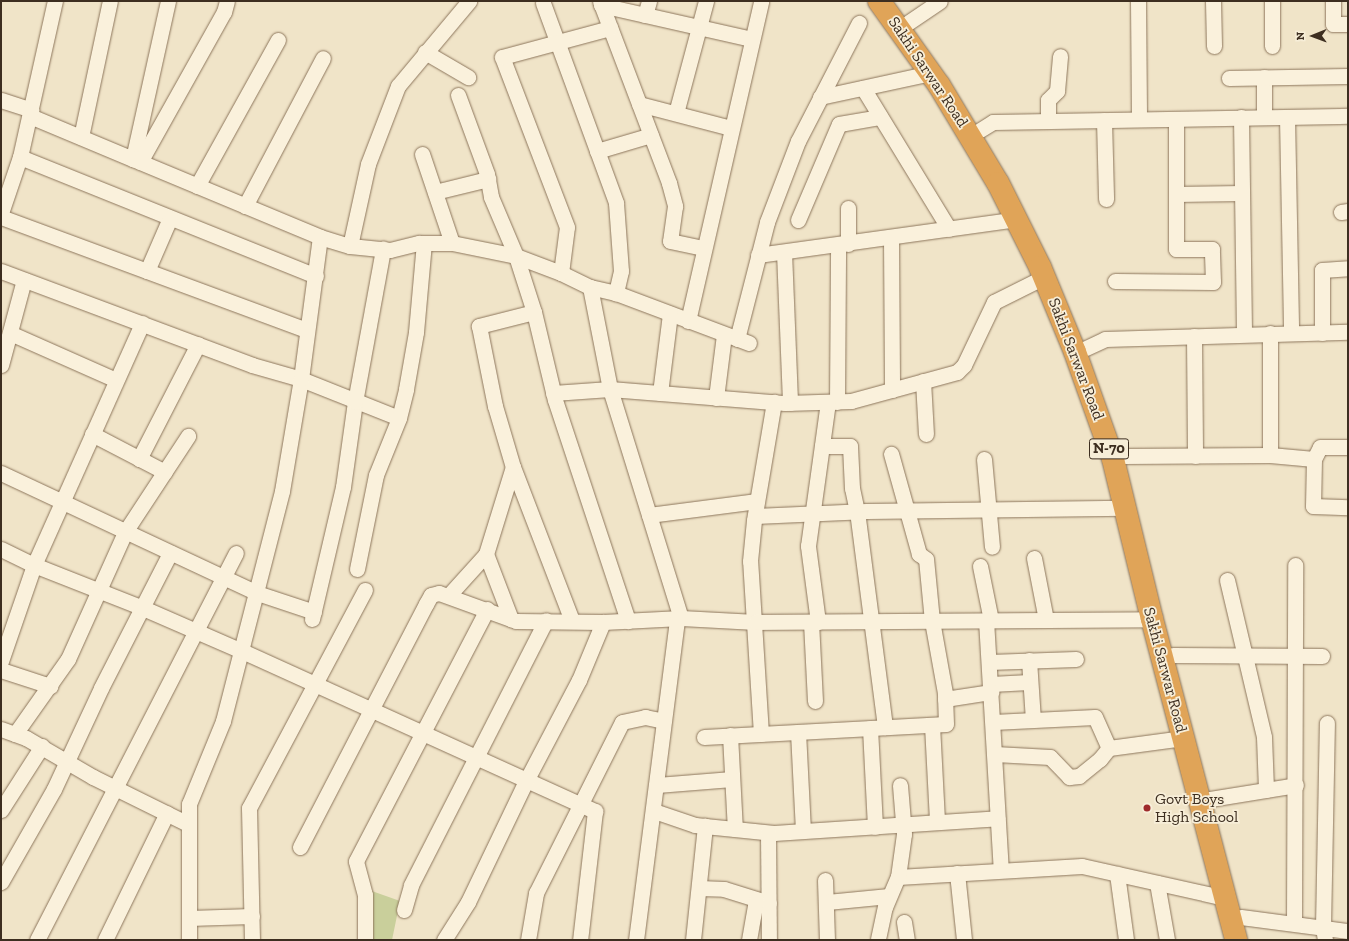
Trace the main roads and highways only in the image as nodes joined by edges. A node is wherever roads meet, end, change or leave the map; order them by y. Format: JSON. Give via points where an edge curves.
{"nodes":[{"id":1,"x":879,"y":1,"type":"edge"},
{"id":2,"x":893,"y":1,"type":"edge"},
{"id":3,"x":1003,"y":180,"type":"junction"},
{"id":4,"x":1118,"y":458,"type":"junction"},
{"id":5,"x":1236,"y":940,"type":"edge"},
{"id":6,"x":1247,"y":940,"type":"edge"}],
"edges":[{"from":1,"to":3,"type":"highway","name":"Sakhi Sarwar Road","number":"N-70"},
{"from":2,"to":3,"type":"highway","number":"N-70","via":[[946,74],[980,130]]},
{"from":3,"to":4,"type":"highway","name":"Sakhi Sarwar Road","number":"N-70"},
{"from":3,"to":4,"type":"highway","number":"N-70","via":[[1044,247],[1086,348]]},
{"from":4,"to":5,"type":"highway","name":"Sakhi Sarwar Road","number":"N-70","via":[[1125,508],[1152,619]]},
{"from":4,"to":6,"type":"highway","number":"N-70","via":[[1173,655]]}]}
